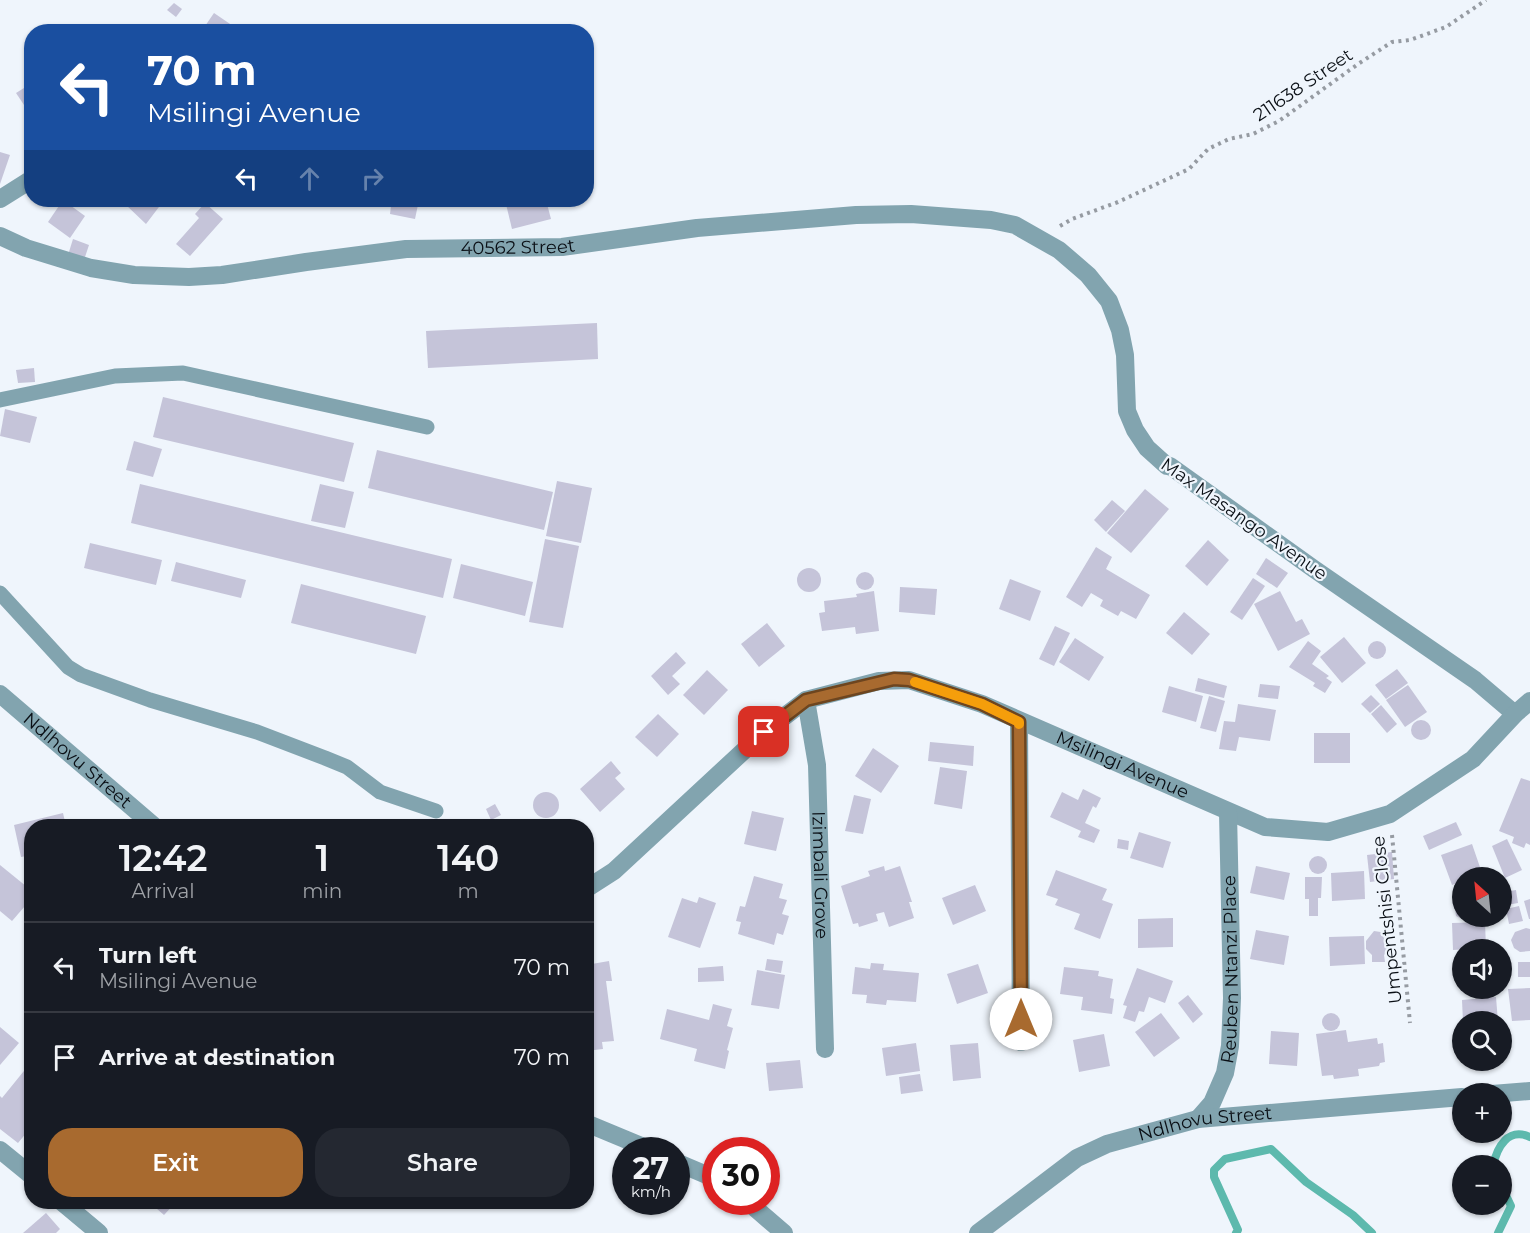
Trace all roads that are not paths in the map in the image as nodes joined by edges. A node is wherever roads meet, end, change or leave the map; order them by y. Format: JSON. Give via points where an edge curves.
{"nodes":[{"id":1,"x":24,"y":184,"type":"edge"},
{"id":2,"x":0,"y":199,"type":"edge"},
{"id":3,"x":0,"y":236,"type":"edge"},
{"id":4,"x":1039,"y":238,"type":"joint"},
{"id":5,"x":0,"y":400,"type":"edge"},
{"id":6,"x":427,"y":428,"type":"dead end"},
{"id":7,"x":0,"y":593,"type":"edge"},
{"id":8,"x":0,"y":694,"type":"edge"},
{"id":9,"x":806,"y":700,"type":"junction"},
{"id":10,"x":1530,"y":701,"type":"edge"},
{"id":11,"x":1515,"y":714,"type":"junction"},
{"id":12,"x":1019,"y":722,"type":"junction"},
{"id":13,"x":436,"y":811,"type":"dead end"},
{"id":14,"x":1228,"y":812,"type":"junction"},
{"id":15,"x":146,"y":819,"type":"edge"},
{"id":16,"x":594,"y":884,"type":"edge"},
{"id":17,"x":1021,"y":1042,"type":"dead end"},
{"id":18,"x":825,"y":1048,"type":"dead end"},
{"id":19,"x":1530,"y":1091,"type":"edge"},
{"id":20,"x":1512,"y":1092,"type":"edge"},
{"id":21,"x":1452,"y":1098,"type":"edge"},
{"id":22,"x":1198,"y":1119,"type":"junction"},
{"id":23,"x":594,"y":1126,"type":"edge"},
{"id":24,"x":620,"y":1137,"type":"edge"},
{"id":25,"x":0,"y":1150,"type":"edge"},
{"id":26,"x":24,"y":1170,"type":"edge"},
{"id":27,"x":70,"y":1209,"type":"edge"},
{"id":28,"x":763,"y":1215,"type":"edge"},
{"id":29,"x":99,"y":1233,"type":"edge"},
{"id":30,"x":784,"y":1233,"type":"edge"},
{"id":31,"x":978,"y":1233,"type":"edge"}],
"edges":[{"from":1,"to":2,"type":"street"},
{"from":3,"to":4,"type":"street","name":"40562 Street","via":[[91,268],[134,275],[189,277],[406,249],[562,247],[697,228],[856,215],[911,214],[992,220],[1015,225]]},
{"from":4,"to":11,"type":"street","name":"Max Masango Avenue","via":[[1088,275],[1109,301],[1125,355],[1127,411],[1147,448],[1167,466],[1475,680]]},
{"from":5,"to":6,"type":"lane","via":[[115,376],[183,373]]},
{"from":7,"to":13,"type":"lane","via":[[68,668],[81,675],[286,743],[346,767],[380,792]]},
{"from":8,"to":15,"type":"street","name":"Ndlhovu Street"},
{"from":9,"to":12,"type":"street","name":"Msilingi Avenue","via":[[879,681],[909,680],[982,704]]},
{"from":9,"to":16,"type":"street","name":"Msilingi Avenue","via":[[764,732],[614,872]]},
{"from":9,"to":18,"type":"street","name":"Izimbali Grove","via":[[817,765]]},
{"from":10,"to":11,"type":"street","name":"Msilingi Avenue"},
{"from":11,"to":14,"type":"street","name":"Msilingi Avenue","via":[[1473,759],[1390,814],[1328,832],[1265,827]]},
{"from":12,"to":14,"type":"street","name":"Msilingi Avenue"},
{"from":12,"to":17,"type":"street"},
{"from":14,"to":22,"type":"street","name":"Reuben Ntanzi Place","via":[[1230,1046],[1225,1073],[1212,1104]]},
{"from":19,"to":20,"type":"street"},
{"from":21,"to":22,"type":"street","name":"Ndlhovu Street"},
{"from":22,"to":31,"type":"street","name":"Ndlhovu Street","via":[[1107,1144],[1077,1158]]},
{"from":23,"to":24,"type":"street"},
{"from":25,"to":26,"type":"street"},
{"from":27,"to":29,"type":"street"},
{"from":28,"to":30,"type":"street"}]}
